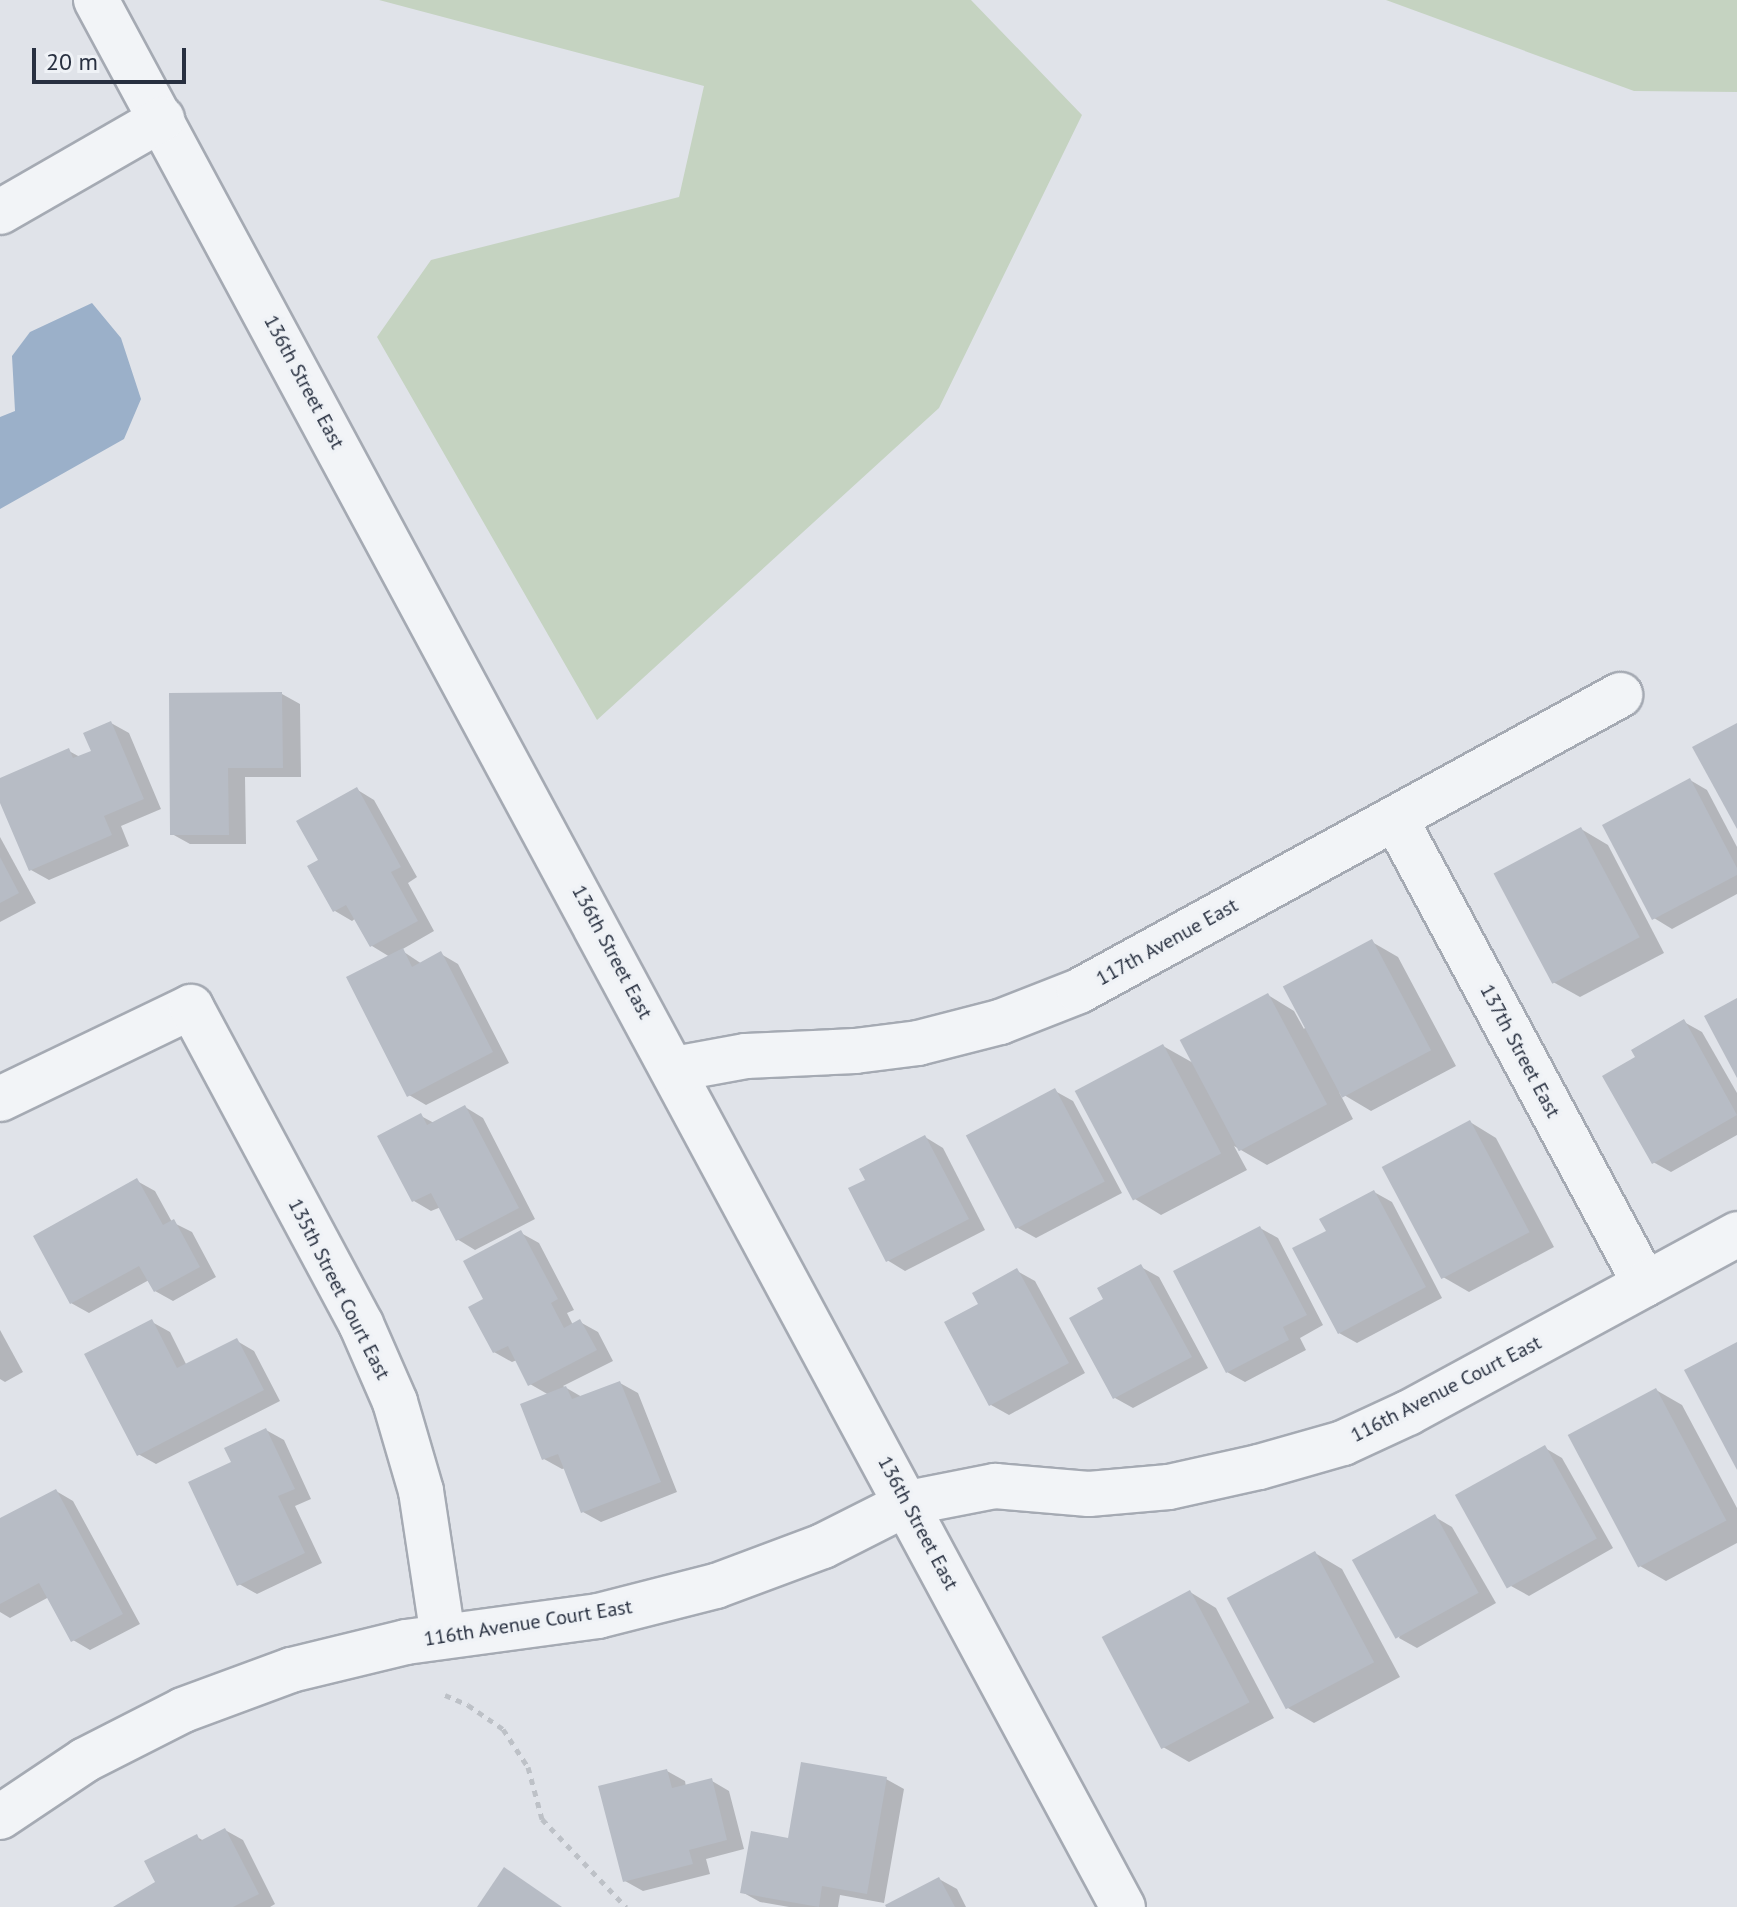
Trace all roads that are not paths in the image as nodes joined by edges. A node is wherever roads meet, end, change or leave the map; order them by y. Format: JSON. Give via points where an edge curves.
{"nodes":[{"id":1,"x":96,"y":0,"type":"edge"},
{"id":2,"x":162,"y":119,"type":"junction"},
{"id":3,"x":0,"y":212,"type":"edge"},
{"id":4,"x":1620,"y":695,"type":"dead end"},
{"id":5,"x":1395,"y":818,"type":"junction"},
{"id":6,"x":675,"y":1069,"type":"junction"},
{"id":7,"x":0,"y":1099,"type":"edge"},
{"id":8,"x":1737,"y":1234,"type":"edge"},
{"id":9,"x":1645,"y":1284,"type":"junction"},
{"id":10,"x":908,"y":1503,"type":"junction"},
{"id":11,"x":443,"y":1636,"type":"junction"},
{"id":12,"x":0,"y":1817,"type":"edge"},
{"id":13,"x":1123,"y":1907,"type":"edge"}],
"edges":[{"from":1,"to":2,"type":"street","name":"136th Street East"},
{"from":2,"to":3,"type":"street"},
{"from":2,"to":6,"type":"street","name":"136th Street East"},
{"from":4,"to":5,"type":"street","name":"117th Avenue East"},
{"from":5,"to":6,"type":"street","name":"117th Avenue East","via":[[1079,991],[1000,1022],[918,1043],[746,1056]]},
{"from":5,"to":9,"type":"street","name":"137th Street East"},
{"from":6,"to":10,"type":"street","name":"136th Street East"},
{"from":7,"to":11,"type":"street","name":"135th Street Court East","via":[[191,1007],[361,1324],[395,1402],[421,1491]]},
{"from":8,"to":9,"type":"street","name":"116th Avenue Court East"},
{"from":9,"to":10,"type":"street","name":"116th Avenue Court East","via":[[1343,1443],[1169,1487],[1089,1494],[995,1486]]},
{"from":10,"to":11,"type":"street","name":"116th Avenue Court East","via":[[823,1546],[716,1586],[598,1616]]},
{"from":10,"to":13,"type":"street","name":"136th Street East"},
{"from":11,"to":12,"type":"street","name":"116th Avenue Court East","via":[[291,1670],[183,1710],[85,1760]]}]}
